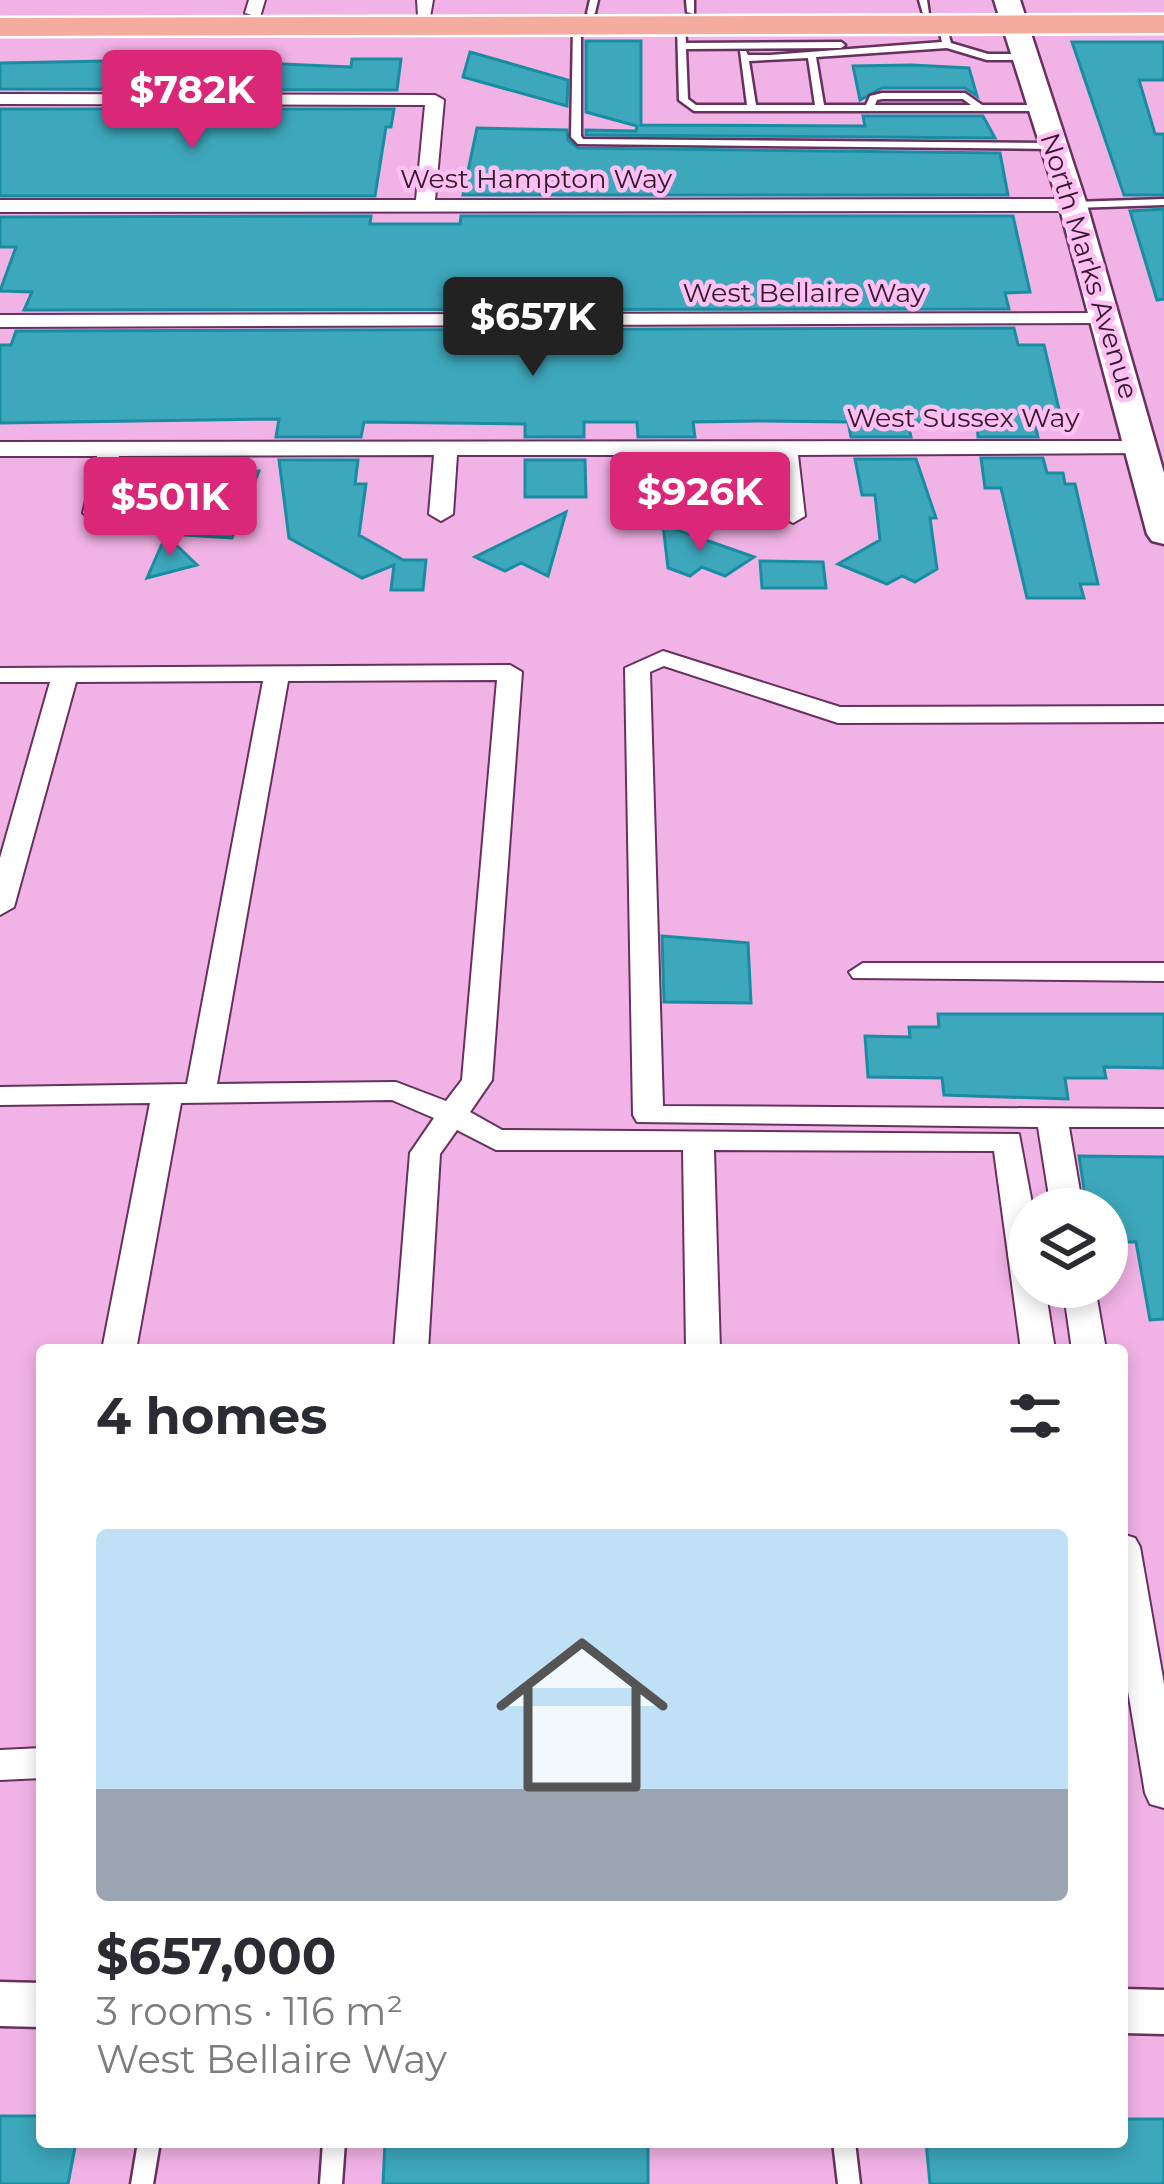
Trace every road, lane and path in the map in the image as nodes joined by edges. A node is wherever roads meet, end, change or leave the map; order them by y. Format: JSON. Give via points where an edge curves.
{"nodes":[{"id":1,"x":255,"y":7,"type":"edge"},
{"id":2,"x":424,"y":7,"type":"edge"},
{"id":3,"x":1011,"y":12,"type":"edge"},
{"id":4,"x":1164,"y":12,"type":"edge"},
{"id":5,"x":0,"y":13,"type":"edge"},
{"id":6,"x":587,"y":13,"type":"edge"},
{"id":7,"x":934,"y":20,"type":"edge"},
{"id":8,"x":686,"y":21,"type":"edge"},
{"id":9,"x":1164,"y":24,"type":"edge"},
{"id":10,"x":0,"y":27,"type":"edge"},
{"id":11,"x":869,"y":35,"type":"junction"},
{"id":12,"x":743,"y":52,"type":"junction"},
{"id":13,"x":1025,"y":57,"type":"junction"},
{"id":14,"x":812,"y":58,"type":"junction"},
{"id":15,"x":0,"y":99,"type":"edge"},
{"id":16,"x":1041,"y":108,"type":"junction"},
{"id":17,"x":752,"y":109,"type":"junction"},
{"id":18,"x":820,"y":109,"type":"junction"},
{"id":19,"x":1054,"y":146,"type":"junction"},
{"id":20,"x":1164,"y":202,"type":"edge"},
{"id":21,"x":1072,"y":205,"type":"junction"},
{"id":22,"x":0,"y":206,"type":"edge"},
{"id":23,"x":424,"y":206,"type":"junction"},
{"id":24,"x":1105,"y":320,"type":"junction"},
{"id":25,"x":0,"y":321,"type":"edge"},
{"id":26,"x":0,"y":448,"type":"edge"},
{"id":27,"x":110,"y":448,"type":"junction"},
{"id":28,"x":446,"y":448,"type":"junction"},
{"id":29,"x":786,"y":448,"type":"junction"},
{"id":30,"x":1140,"y":448,"type":"junction"},
{"id":31,"x":95,"y":513,"type":"dead end"},
{"id":32,"x":441,"y":514,"type":"dead end"},
{"id":33,"x":794,"y":516,"type":"dead end"},
{"id":34,"x":1163,"y":528,"type":"edge"},
{"id":35,"x":277,"y":674,"type":"junction"},
{"id":36,"x":0,"y":675,"type":"edge"},
{"id":37,"x":65,"y":675,"type":"junction"},
{"id":38,"x":1164,"y":714,"type":"edge"},
{"id":39,"x":0,"y":907,"type":"edge"},
{"id":40,"x":863,"y":972,"type":"dead end"},
{"id":41,"x":1164,"y":972,"type":"edge"},
{"id":42,"x":200,"y":1094,"type":"junction"},
{"id":43,"x":167,"y":1095,"type":"junction"},
{"id":44,"x":0,"y":1096,"type":"edge"},
{"id":45,"x":454,"y":1116,"type":"junction"},
{"id":46,"x":1052,"y":1117,"type":"junction"},
{"id":47,"x":1164,"y":1118,"type":"edge"},
{"id":48,"x":698,"y":1140,"type":"junction"},
{"id":49,"x":1064,"y":1188,"type":"edge"},
{"id":50,"x":1082,"y":1308,"type":"edge"},
{"id":51,"x":120,"y":1344,"type":"edge"},
{"id":52,"x":411,"y":1344,"type":"edge"},
{"id":53,"x":703,"y":1344,"type":"edge"},
{"id":54,"x":1037,"y":1344,"type":"edge"},
{"id":55,"x":1088,"y":1344,"type":"edge"},
{"id":56,"x":1128,"y":1581,"type":"edge"},
{"id":57,"x":36,"y":1762,"type":"edge"},
{"id":58,"x":0,"y":1765,"type":"edge"},
{"id":59,"x":1164,"y":1792,"type":"edge"},
{"id":60,"x":0,"y":2005,"type":"edge"},
{"id":61,"x":36,"y":2005,"type":"edge"},
{"id":62,"x":1128,"y":2011,"type":"edge"},
{"id":63,"x":1164,"y":2012,"type":"edge"},
{"id":64,"x":148,"y":2148,"type":"edge"},
{"id":65,"x":334,"y":2148,"type":"edge"},
{"id":66,"x":845,"y":2148,"type":"edge"},
{"id":67,"x":142,"y":2184,"type":"edge"},
{"id":68,"x":331,"y":2184,"type":"edge"},
{"id":69,"x":849,"y":2184,"type":"edge"}],
"edges":[{"from":1,"to":2,"type":"main road"},
{"from":1,"to":5,"type":"main road"},
{"from":2,"to":6,"type":"main road"},
{"from":3,"to":4,"type":"main road"},
{"from":3,"to":7,"type":"main road"},
{"from":3,"to":9,"type":"main road"},
{"from":3,"to":13,"type":"main road","name":"North Marks Avenue"},
{"from":6,"to":8,"type":"main road"},
{"from":6,"to":10,"type":"main road","via":[[326,26]]},
{"from":6,"to":19,"type":"lane","via":[[581,142]]},
{"from":7,"to":8,"type":"main road"},
{"from":7,"to":11,"type":"main road"},
{"from":7,"to":13,"type":"lane","via":[[988,58]]},
{"from":8,"to":11,"type":"main road"},
{"from":8,"to":12,"type":"lane"},
{"from":8,"to":17,"type":"lane","via":[[685,100],[694,108]]},
{"from":11,"to":12,"type":"lane"},
{"from":11,"to":14,"type":"lane"},
{"from":12,"to":14,"type":"lane"},
{"from":12,"to":17,"type":"lane"},
{"from":13,"to":16,"type":"main road","name":"North Marks Avenue"},
{"from":14,"to":18,"type":"lane"},
{"from":15,"to":23,"type":"street","via":[[435,100]]},
{"from":16,"to":18,"type":"lane"},
{"from":16,"to":19,"type":"main road","name":"North Marks Avenue"},
{"from":17,"to":18,"type":"lane"},
{"from":19,"to":21,"type":"main road","name":"North Marks Avenue"},
{"from":20,"to":21,"type":"lane"},
{"from":21,"to":23,"type":"street","name":"West Hampton Way"},
{"from":21,"to":24,"type":"main road","name":"North Marks Avenue"},
{"from":22,"to":23,"type":"street","name":"West Hampton Way"},
{"from":24,"to":25,"type":"street","name":"West Bellaire Way"},
{"from":24,"to":30,"type":"main road","name":"North Marks Avenue"},
{"from":26,"to":27,"type":"street","name":"West Sussex Way"},
{"from":27,"to":28,"type":"street","name":"West Sussex Way"},
{"from":27,"to":31,"type":"street"},
{"from":28,"to":29,"type":"street","name":"West Sussex Way"},
{"from":28,"to":32,"type":"street"},
{"from":29,"to":30,"type":"street","name":"West Sussex Way"},
{"from":29,"to":33,"type":"street"},
{"from":30,"to":34,"type":"main road","name":"North Marks Avenue"},
{"from":35,"to":37,"type":"street"},
{"from":35,"to":42,"type":"street"},
{"from":35,"to":45,"type":"street","via":[[510,673],[477,1080]]},
{"from":36,"to":37,"type":"street"},
{"from":37,"to":39,"type":"street"},
{"from":38,"to":46,"type":"street","via":[[838,715],[663,658],[638,668],[647,1115]]},
{"from":40,"to":41,"type":"street"},
{"from":42,"to":43,"type":"street"},
{"from":42,"to":45,"type":"street","via":[[396,1091]]},
{"from":43,"to":44,"type":"street"},
{"from":43,"to":51,"type":"street"},
{"from":45,"to":48,"type":"street","via":[[496,1140]]},
{"from":45,"to":52,"type":"street","via":[[425,1153]]},
{"from":46,"to":47,"type":"street"},
{"from":46,"to":49,"type":"street"},
{"from":48,"to":53,"type":"street"},
{"from":48,"to":54,"type":"street","via":[[1008,1141]]},
{"from":50,"to":55,"type":"street"},
{"from":56,"to":59,"type":"street"},
{"from":57,"to":58,"type":"street"},
{"from":60,"to":61,"type":"street"},
{"from":62,"to":63,"type":"street"},
{"from":64,"to":67,"type":"lane"},
{"from":65,"to":68,"type":"lane"},
{"from":66,"to":69,"type":"lane"}]}
